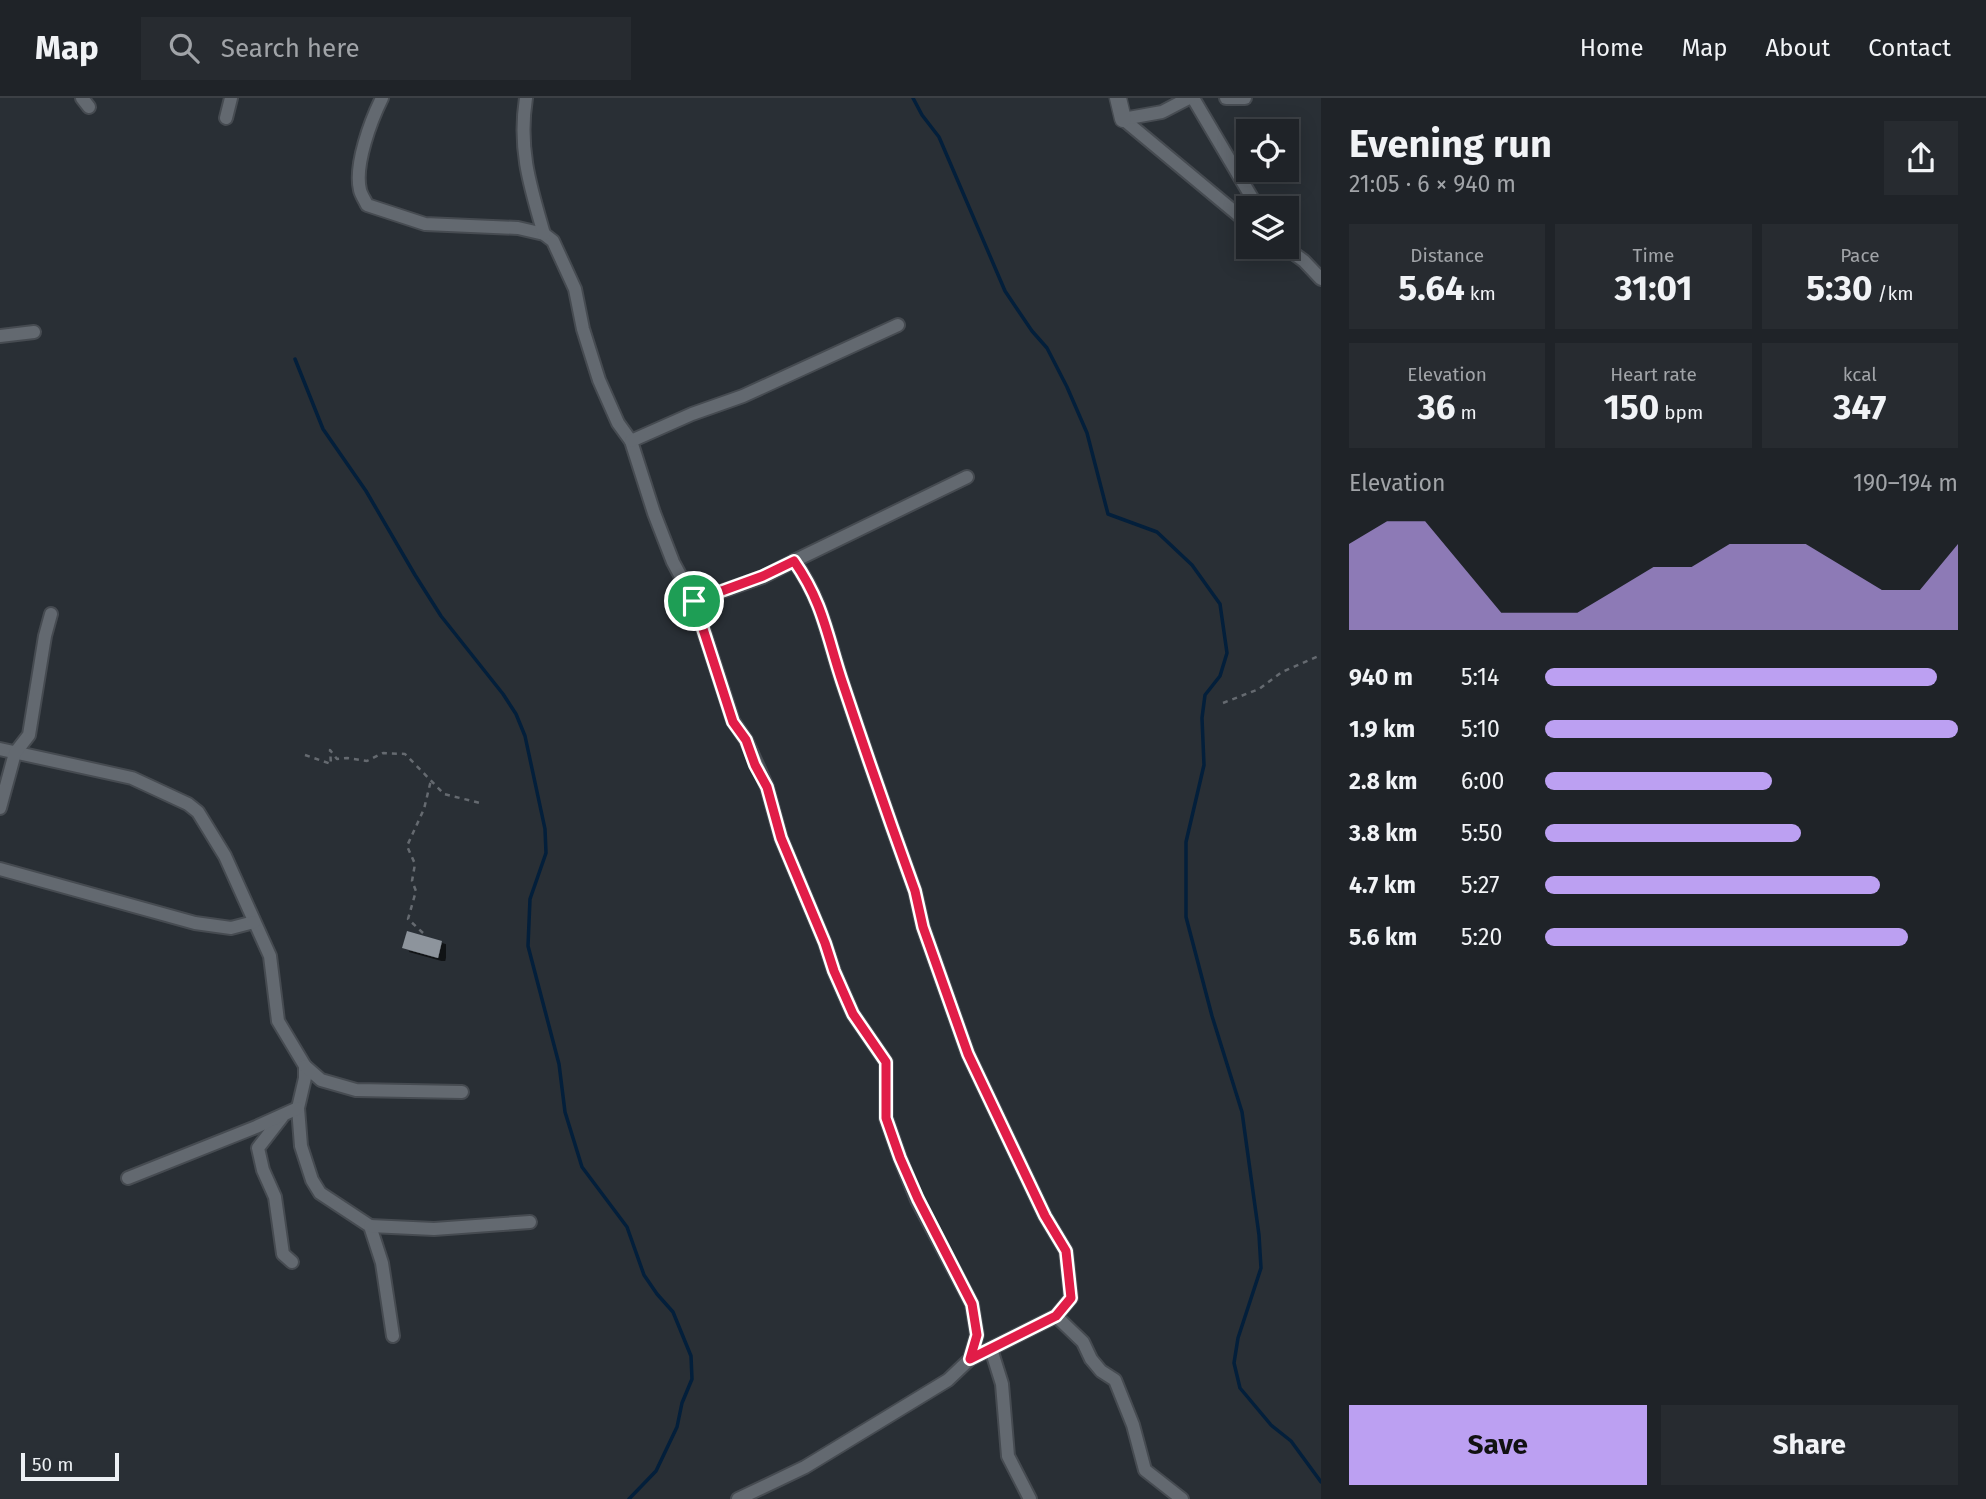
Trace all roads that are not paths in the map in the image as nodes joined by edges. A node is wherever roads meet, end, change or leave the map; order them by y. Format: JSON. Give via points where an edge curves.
{"nodes":[{"id":1,"x":231,"y":98,"type":"edge"},
{"id":2,"x":382,"y":98,"type":"edge"},
{"id":3,"x":526,"y":98,"type":"edge"},
{"id":4,"x":1118,"y":98,"type":"edge"},
{"id":5,"x":1191,"y":98,"type":"edge"},
{"id":6,"x":1226,"y":98,"type":"edge"},
{"id":7,"x":1245,"y":98,"type":"edge"},
{"id":8,"x":226,"y":118,"type":"dead end"},
{"id":9,"x":1123,"y":119,"type":"junction"},
{"id":10,"x":1251,"y":196,"type":"edge"},
{"id":11,"x":1236,"y":213,"type":"edge"},
{"id":12,"x":544,"y":234,"type":"junction"},
{"id":13,"x":1299,"y":257,"type":"edge"},
{"id":14,"x":1321,"y":279,"type":"edge"},
{"id":15,"x":898,"y":325,"type":"dead end"},
{"id":16,"x":34,"y":332,"type":"dead end"},
{"id":17,"x":0,"y":336,"type":"edge"},
{"id":18,"x":631,"y":441,"type":"junction"},
{"id":19,"x":967,"y":477,"type":"dead end"},
{"id":20,"x":794,"y":561,"type":"junction"},
{"id":21,"x":694,"y":601,"type":"junction"},
{"id":22,"x":51,"y":614,"type":"dead end"},
{"id":23,"x":0,"y":749,"type":"edge"},
{"id":24,"x":15,"y":752,"type":"junction"},
{"id":25,"x":0,"y":808,"type":"edge"},
{"id":26,"x":0,"y":869,"type":"edge"},
{"id":27,"x":254,"y":922,"type":"junction"},
{"id":28,"x":305,"y":1066,"type":"junction"},
{"id":29,"x":462,"y":1091,"type":"dead end"},
{"id":30,"x":298,"y":1108,"type":"junction"},
{"id":31,"x":284,"y":1114,"type":"junction"},
{"id":32,"x":128,"y":1178,"type":"dead end"},
{"id":33,"x":530,"y":1222,"type":"dead end"},
{"id":34,"x":370,"y":1226,"type":"junction"},
{"id":35,"x":292,"y":1262,"type":"dead end"},
{"id":36,"x":1056,"y":1316,"type":"junction"},
{"id":37,"x":393,"y":1336,"type":"dead end"},
{"id":38,"x":991,"y":1349,"type":"junction"},
{"id":39,"x":970,"y":1359,"type":"junction"},
{"id":40,"x":738,"y":1499,"type":"edge"},
{"id":41,"x":1030,"y":1499,"type":"edge"},
{"id":42,"x":1182,"y":1499,"type":"edge"}],
"edges":[{"from":1,"to":8,"type":"street"},
{"from":2,"to":12,"type":"street","via":[[365,135],[359,179],[367,205],[425,224],[518,228]]},
{"from":3,"to":12,"type":"street","via":[[523,142]]},
{"from":4,"to":9,"type":"street"},
{"from":5,"to":9,"type":"street","via":[[1162,112]]},
{"from":5,"to":10,"type":"street"},
{"from":6,"to":7,"type":"street"},
{"from":9,"to":11,"type":"street"},
{"from":12,"to":18,"type":"street","via":[[552,241],[575,289],[599,380]]},
{"from":13,"to":14,"type":"street"},
{"from":15,"to":18,"type":"street"},
{"from":16,"to":17,"type":"street"},
{"from":18,"to":21,"type":"street","via":[[673,562]]},
{"from":19,"to":20,"type":"street"},
{"from":20,"to":21,"type":"street"},
{"from":20,"to":36,"type":"street","via":[[822,610],[841,679],[968,1054],[1066,1251],[1071,1298]]},
{"from":21,"to":39,"type":"street","via":[[733,722],[767,787],[781,838],[834,971],[853,1014],[886,1062],[886,1118],[918,1199],[972,1304],[977,1335]]},
{"from":22,"to":24,"type":"street","via":[[29,735]]},
{"from":23,"to":24,"type":"street"},
{"from":24,"to":25,"type":"street"},
{"from":24,"to":27,"type":"street","via":[[132,778],[188,804],[198,812],[225,856]]},
{"from":26,"to":27,"type":"street","via":[[195,923],[231,928]]},
{"from":27,"to":28,"type":"street","via":[[270,956],[278,1021]]},
{"from":28,"to":29,"type":"street","via":[[321,1080],[356,1090]]},
{"from":28,"to":30,"type":"street"},
{"from":30,"to":31,"type":"street"},
{"from":30,"to":34,"type":"street","via":[[301,1146],[312,1180],[320,1193]]},
{"from":31,"to":32,"type":"street"},
{"from":31,"to":35,"type":"street","via":[[258,1148],[275,1197],[283,1254]]},
{"from":33,"to":34,"type":"street","via":[[434,1229]]},
{"from":34,"to":37,"type":"street","via":[[382,1263]]},
{"from":36,"to":38,"type":"street"},
{"from":36,"to":42,"type":"street","via":[[1083,1342],[1101,1371],[1115,1380],[1145,1470]]},
{"from":38,"to":39,"type":"street"},
{"from":38,"to":41,"type":"street","via":[[1002,1384],[1008,1455]]},
{"from":39,"to":40,"type":"street","via":[[948,1380],[805,1467]]}]}
